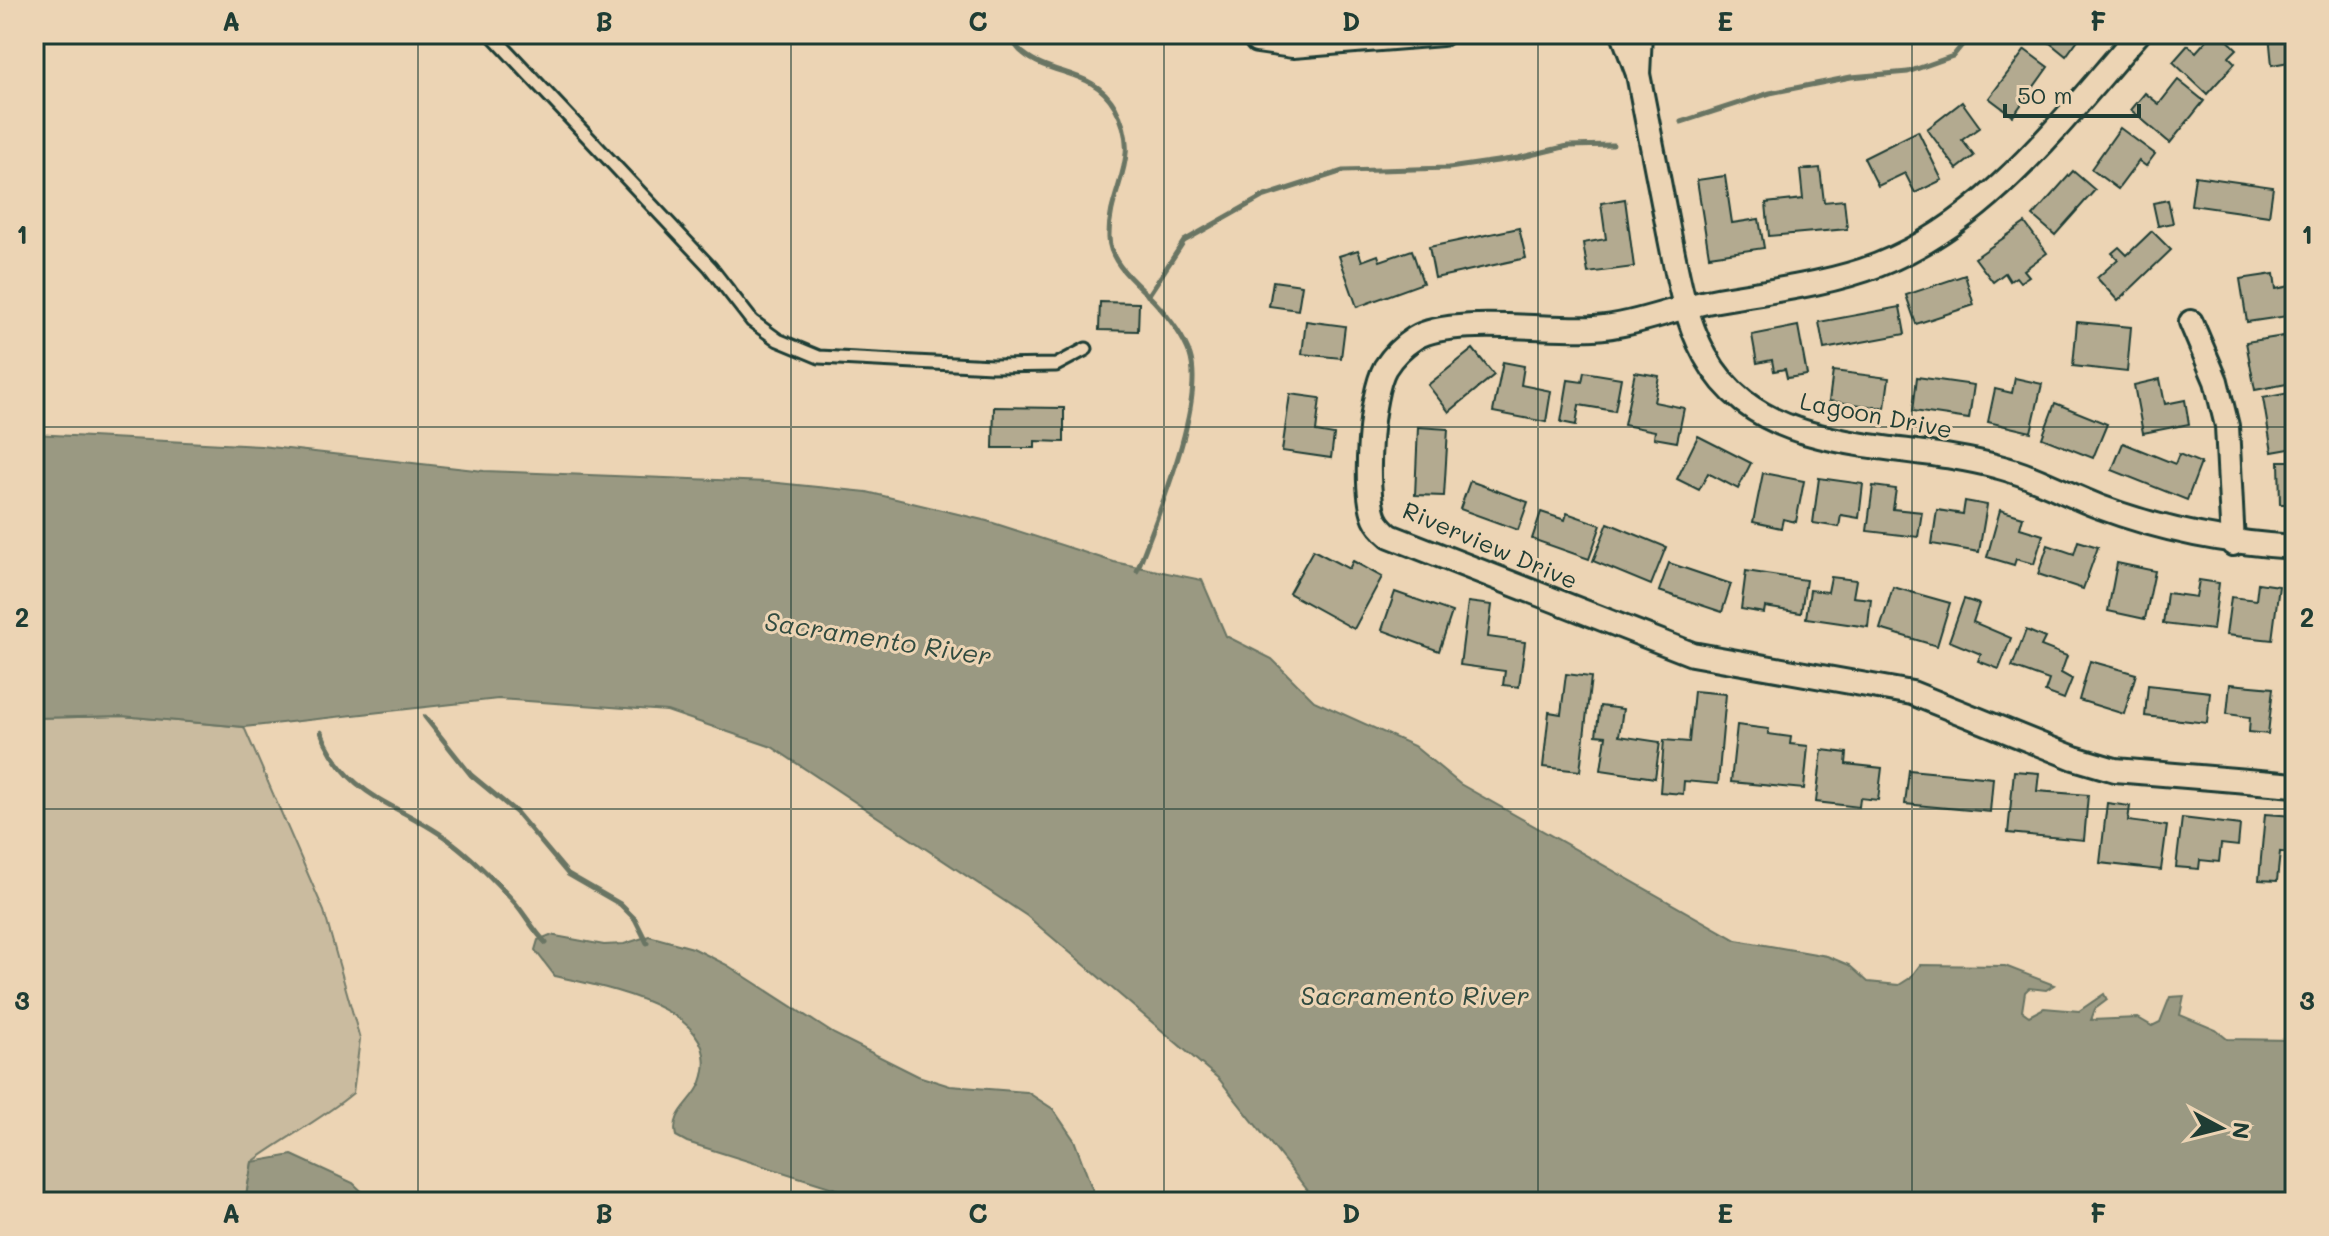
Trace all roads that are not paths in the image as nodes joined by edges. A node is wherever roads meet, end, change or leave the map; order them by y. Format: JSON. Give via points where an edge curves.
{"nodes":[{"id":1,"x":491,"y":34,"type":"edge"},
{"id":2,"x":1442,"y":34,"type":"edge"},
{"id":3,"x":1623,"y":34,"type":"edge"},
{"id":4,"x":1640,"y":34,"type":"edge"},
{"id":5,"x":2138,"y":34,"type":"edge"},
{"id":6,"x":1257,"y":41,"type":"dead end"},
{"id":7,"x":1638,"y":74,"type":"junction"},
{"id":8,"x":1683,"y":306,"type":"junction"},
{"id":9,"x":2191,"y":322,"type":"dead end"},
{"id":10,"x":1086,"y":349,"type":"dead end"},
{"id":11,"x":2233,"y":544,"type":"junction"},
{"id":12,"x":2295,"y":547,"type":"edge"},
{"id":13,"x":2295,"y":785,"type":"edge"}],
"edges":[{"from":1,"to":10,"type":"lane","via":[[700,257],[752,321],[778,340],[819,357],[992,366],[1056,365]]},
{"from":2,"to":6,"type":"street","via":[[1293,46]]},
{"from":3,"to":7,"type":"street"},
{"from":4,"to":7,"type":"street"},
{"from":5,"to":8,"type":"street","name":"Riverview Drive","via":[[2031,155],[1934,238],[1855,273]]},
{"from":7,"to":8,"type":"street","name":"Lagoon Drive"},
{"from":8,"to":11,"type":"street","name":"Lagoon Drive","via":[[1702,355],[1724,385],[1754,411],[1781,424],[1810,434],[1990,464],[2099,507]]},
{"from":8,"to":13,"type":"street","name":"Riverview Drive","via":[[1598,328],[1467,327],[1435,329],[1413,339],[1385,368],[1377,392],[1370,499],[1377,522],[1390,536],[1692,654],[1912,693],[2115,770]]},
{"from":9,"to":11,"type":"street","via":[[2216,381],[2227,426]]},
{"from":11,"to":12,"type":"street","name":"Lagoon Drive"}]}
